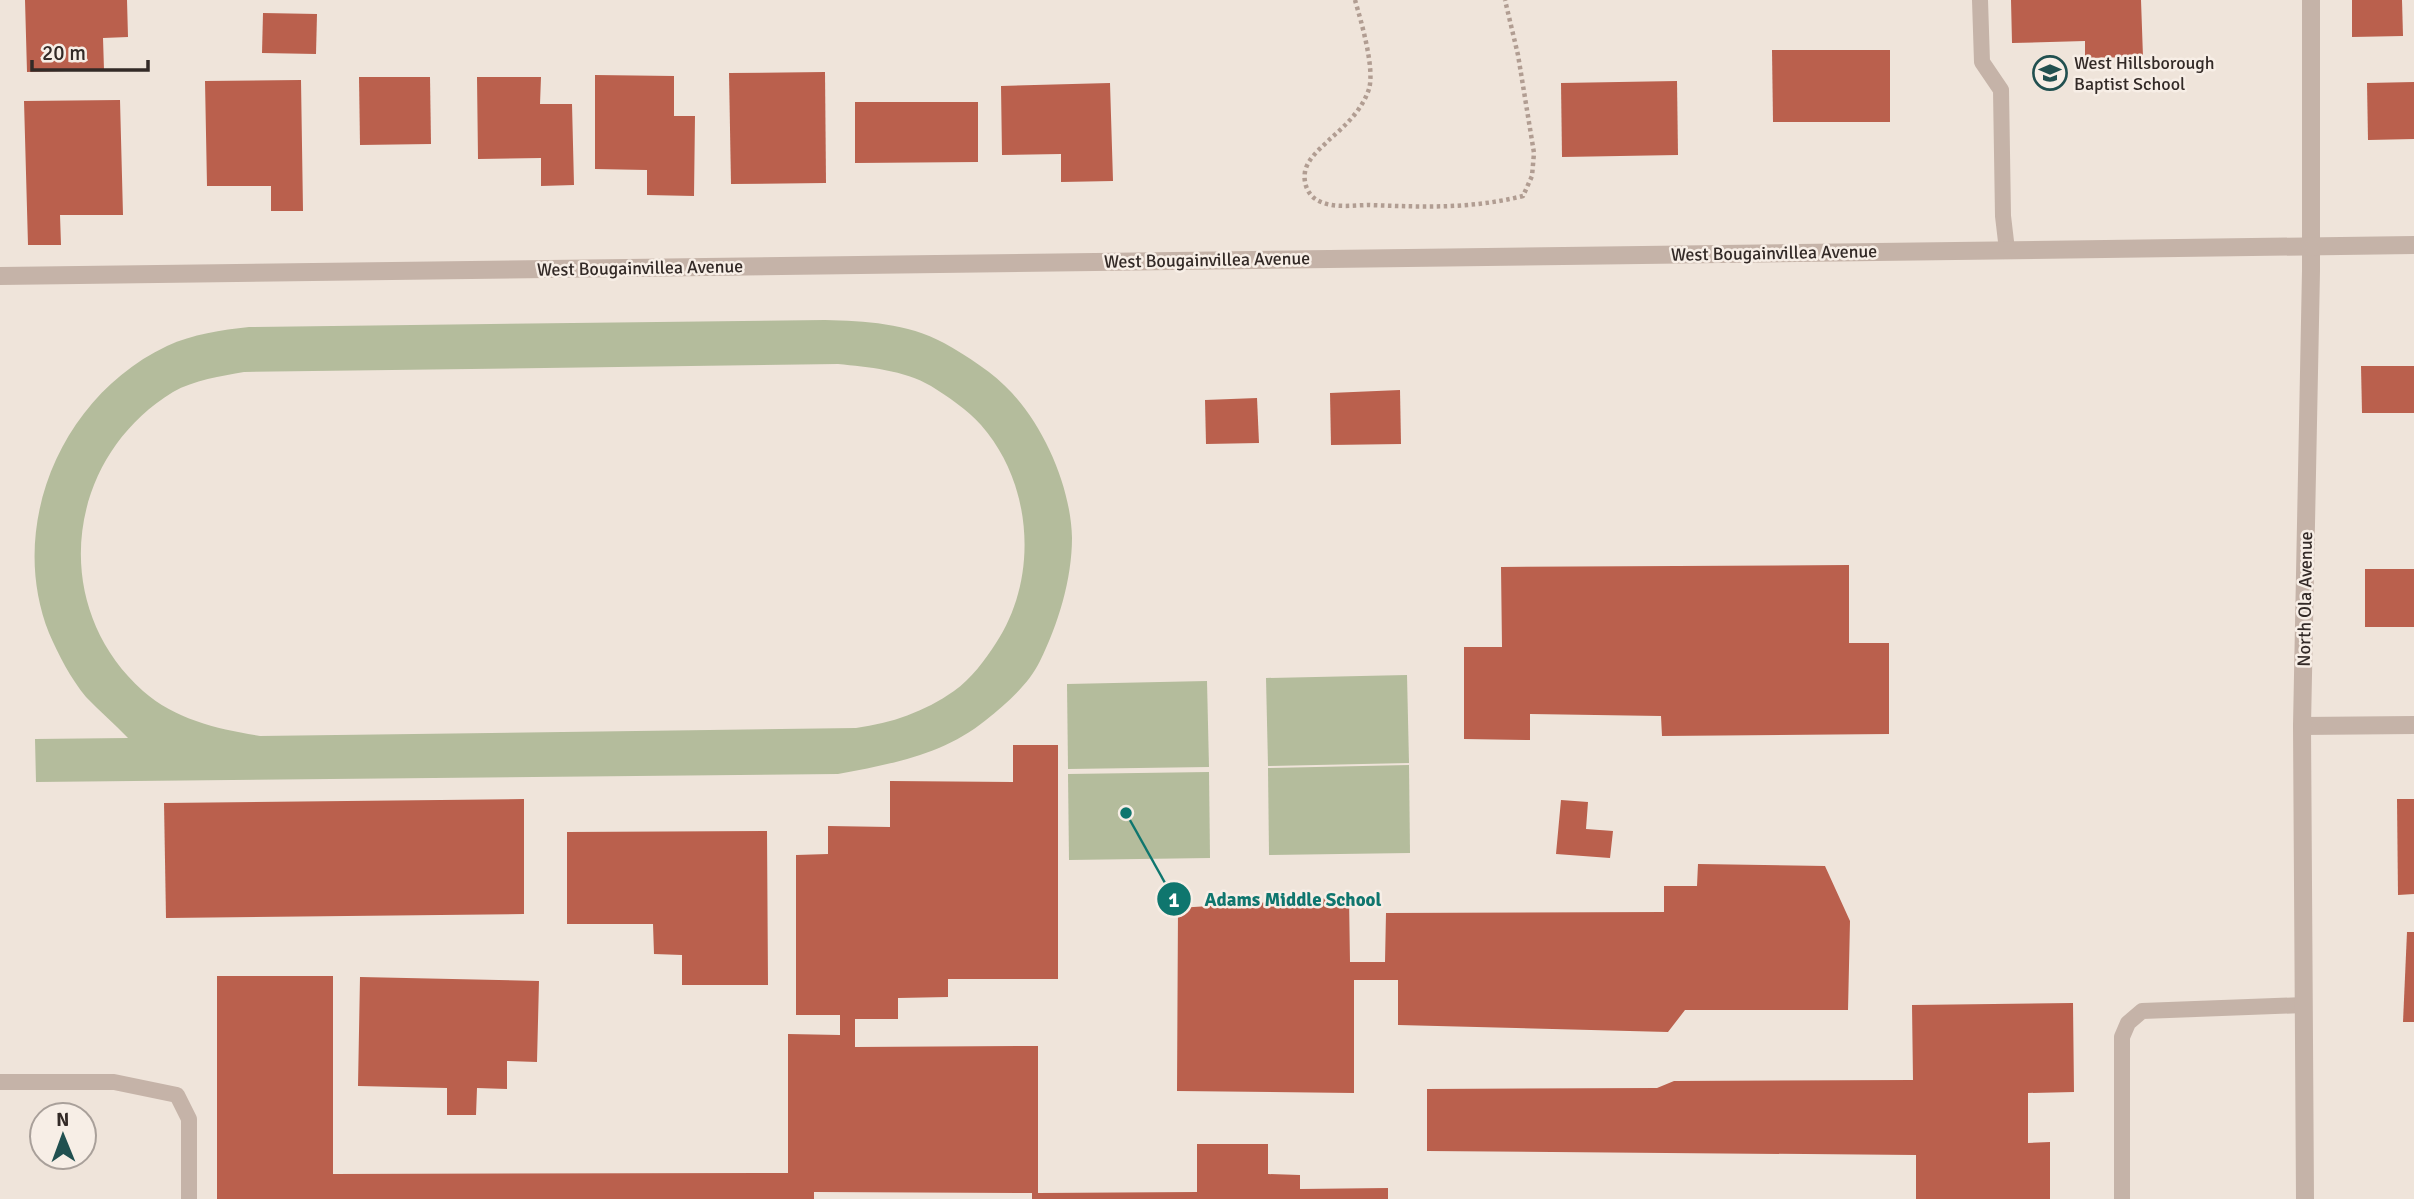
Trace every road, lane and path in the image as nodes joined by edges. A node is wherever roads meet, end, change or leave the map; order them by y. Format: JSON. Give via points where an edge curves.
{"nodes":[{"id":1,"x":1355,"y":0,"type":"edge"},
{"id":2,"x":1505,"y":0,"type":"edge"},
{"id":3,"x":1980,"y":0,"type":"edge"},
{"id":4,"x":2311,"y":0,"type":"edge"},
{"id":5,"x":2414,"y":245,"type":"edge"},
{"id":6,"x":2311,"y":246,"type":"junction"},
{"id":7,"x":2007,"y":250,"type":"junction"},
{"id":8,"x":0,"y":276,"type":"edge"},
{"id":9,"x":2414,"y":725,"type":"edge"},
{"id":10,"x":2302,"y":726,"type":"junction"},
{"id":11,"x":2304,"y":1005,"type":"junction"},
{"id":12,"x":0,"y":1082,"type":"edge"},
{"id":13,"x":189,"y":1199,"type":"edge"},
{"id":14,"x":2122,"y":1199,"type":"edge"},
{"id":15,"x":2305,"y":1199,"type":"edge"}],
"edges":[{"from":1,"to":2,"type":"path","via":[[1370,74],[1368,89],[1354,117],[1315,153],[1305,172],[1307,189],[1316,200],[1343,206],[1459,207],[1523,196],[1532,176],[1534,153]]},
{"from":3,"to":7,"type":"lane","via":[[1982,62],[2001,90]]},
{"from":4,"to":6,"type":"street","name":"North Ola Avenue"},
{"from":5,"to":6,"type":"street","name":"West Bougainvillea Avenue"},
{"from":6,"to":7,"type":"street","name":"West Bougainvillea Avenue"},
{"from":6,"to":10,"type":"street","name":"North Ola Avenue"},
{"from":7,"to":8,"type":"street","name":"West Bougainvillea Avenue"},
{"from":9,"to":10,"type":"street"},
{"from":10,"to":11,"type":"street","name":"North Ola Avenue"},
{"from":11,"to":14,"type":"lane","via":[[2142,1011],[2128,1023],[2122,1037]]},
{"from":11,"to":15,"type":"street","name":"North Ola Avenue"},
{"from":12,"to":13,"type":"lane","via":[[114,1082],[177,1096],[189,1119]]}]}
